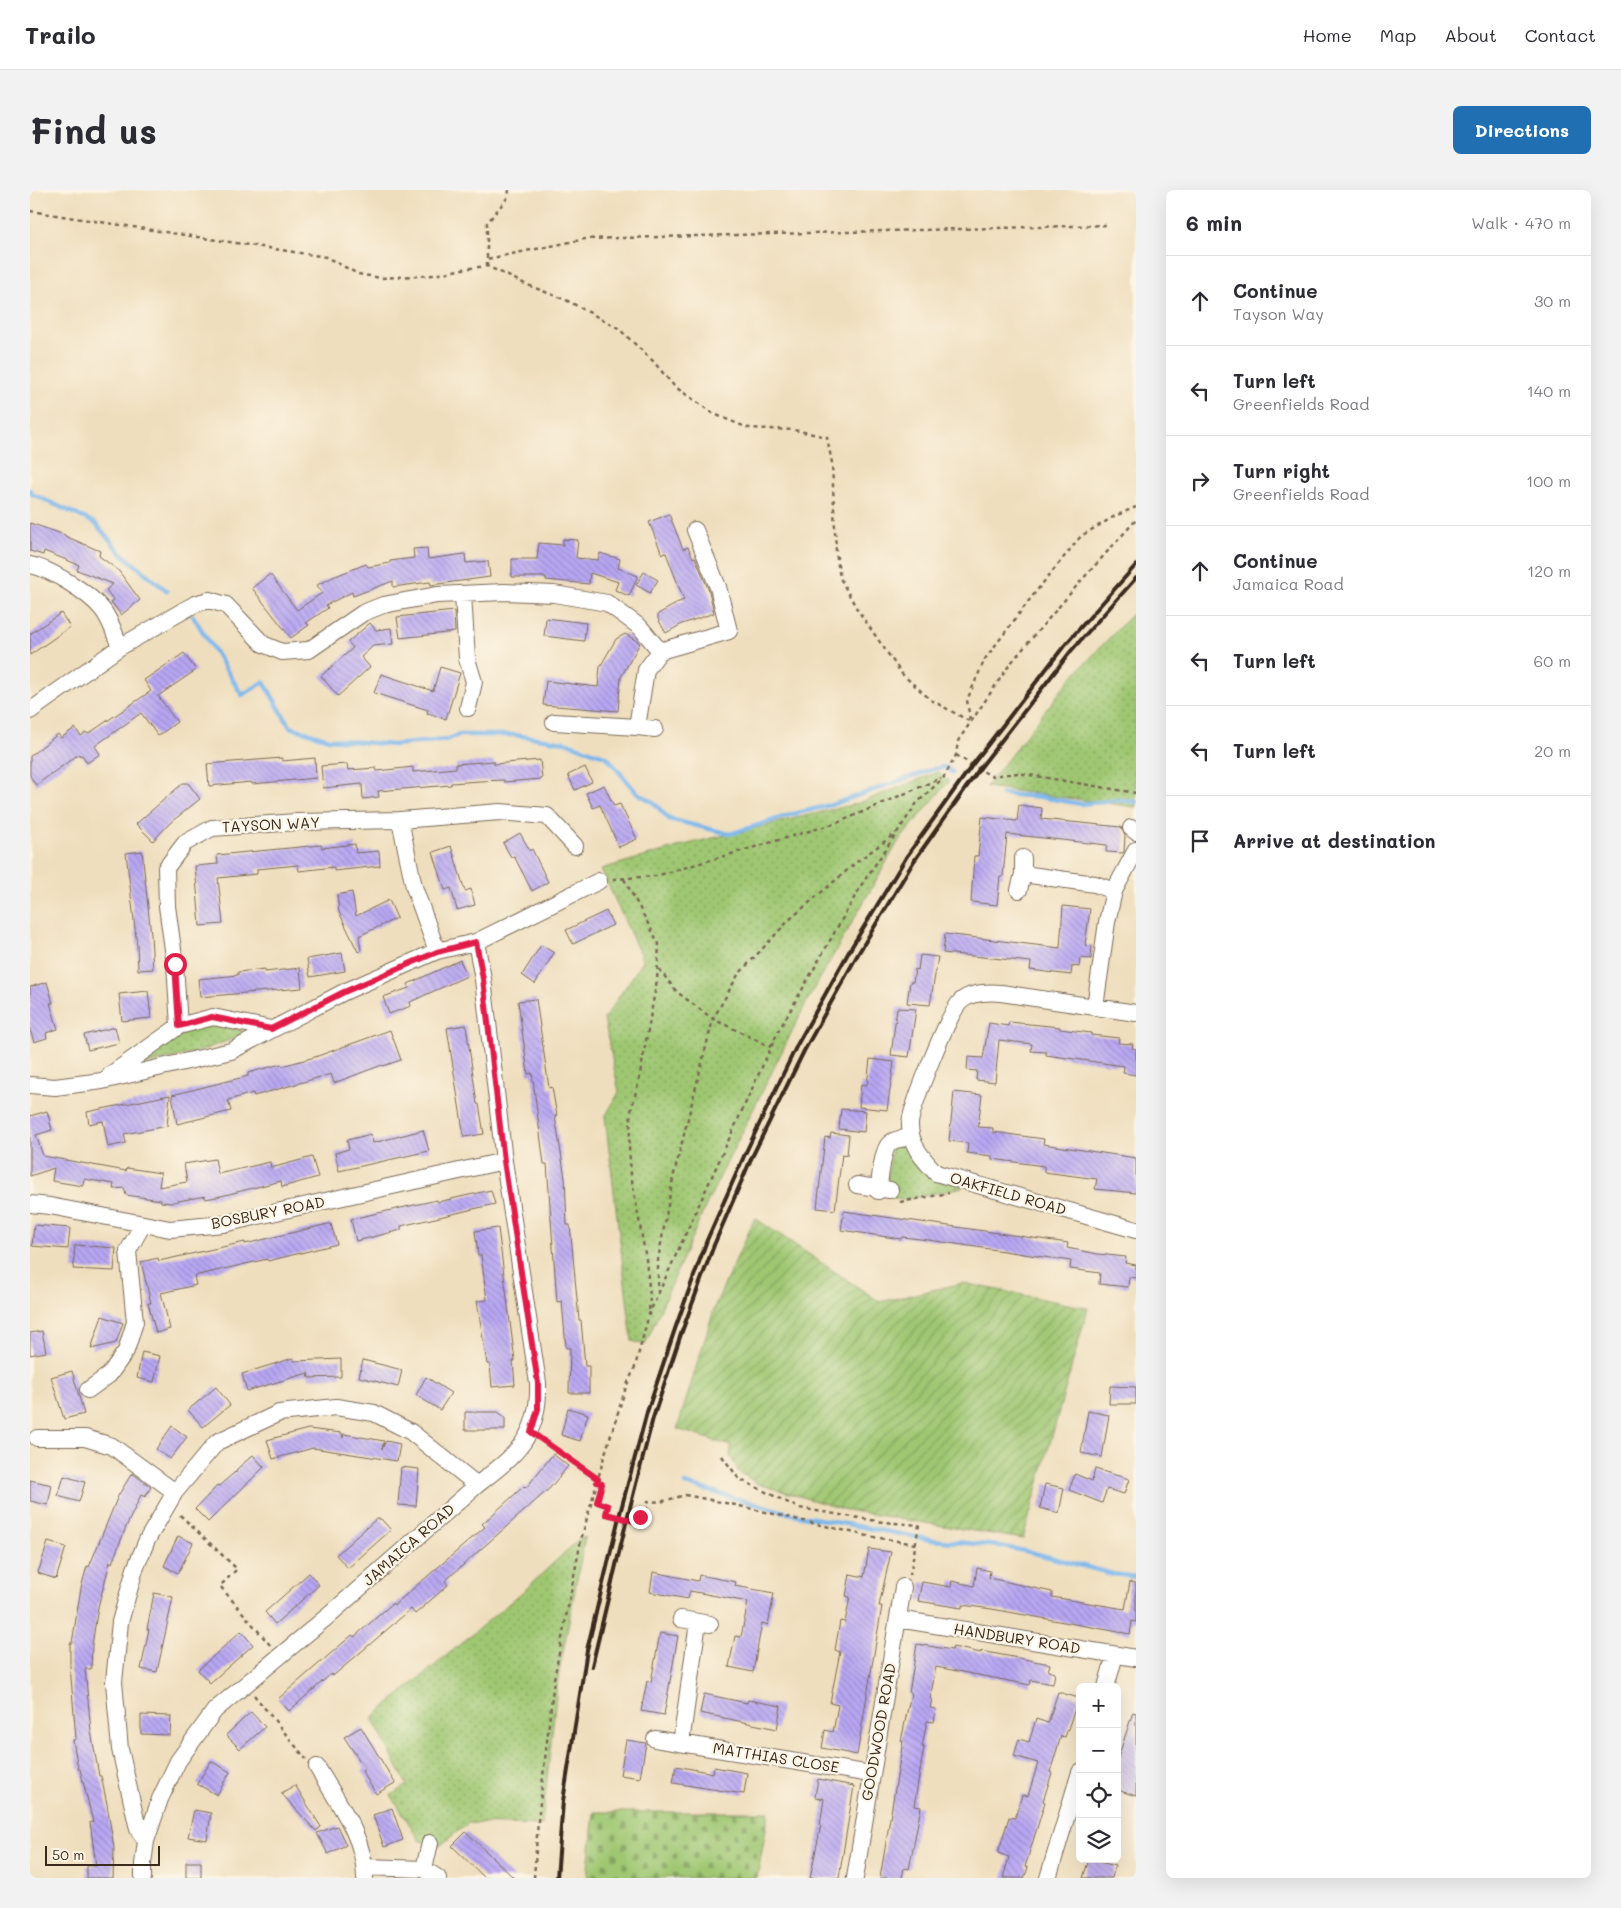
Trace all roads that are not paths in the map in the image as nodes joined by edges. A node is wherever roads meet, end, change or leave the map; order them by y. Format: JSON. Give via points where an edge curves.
{"nodes":[{"id":1,"x":695,"y":530,"type":"dead end"},
{"id":2,"x":30,"y":565,"type":"edge"},
{"id":3,"x":463,"y":594,"type":"junction"},
{"id":4,"x":120,"y":647,"type":"junction"},
{"id":5,"x":660,"y":652,"type":"junction"},
{"id":6,"x":468,"y":708,"type":"dead end"},
{"id":7,"x":30,"y":711,"type":"edge"},
{"id":8,"x":554,"y":722,"type":"dead end"},
{"id":9,"x":637,"y":727,"type":"junction"},
{"id":10,"x":655,"y":729,"type":"dead end"},
{"id":11,"x":400,"y":820,"type":"junction"},
{"id":12,"x":575,"y":846,"type":"dead end"},
{"id":13,"x":1136,"y":850,"type":"edge"},
{"id":14,"x":599,"y":880,"type":"road end"},
{"id":15,"x":1019,"y":890,"type":"dead end"},
{"id":16,"x":1114,"y":891,"type":"junction"},
{"id":17,"x":476,"y":942,"type":"junction"},
{"id":18,"x":437,"y":952,"type":"junction"},
{"id":19,"x":1095,"y":1007,"type":"junction"},
{"id":20,"x":1136,"y":1013,"type":"edge"},
{"id":21,"x":179,"y":1026,"type":"junction"},
{"id":22,"x":271,"y":1029,"type":"junction"},
{"id":23,"x":102,"y":1081,"type":"junction"},
{"id":24,"x":30,"y":1085,"type":"edge"},
{"id":25,"x":912,"y":1138,"type":"junction"},
{"id":26,"x":504,"y":1161,"type":"junction"},
{"id":27,"x":857,"y":1185,"type":"dead end"},
{"id":28,"x":30,"y":1204,"type":"edge"},
{"id":29,"x":143,"y":1224,"type":"junction"},
{"id":30,"x":1136,"y":1230,"type":"edge"},
{"id":31,"x":88,"y":1390,"type":"dead end"},
{"id":32,"x":37,"y":1438,"type":"dead end"},
{"id":33,"x":477,"y":1485,"type":"junction"},
{"id":34,"x":172,"y":1498,"type":"junction"},
{"id":35,"x":903,"y":1587,"type":"road end"},
{"id":36,"x":681,"y":1619,"type":"dead end"},
{"id":37,"x":898,"y":1619,"type":"junction"},
{"id":38,"x":1115,"y":1655,"type":"junction"},
{"id":39,"x":1136,"y":1658,"type":"edge"},
{"id":40,"x":1107,"y":1683,"type":"edge"},
{"id":41,"x":655,"y":1739,"type":"dead end"},
{"id":42,"x":681,"y":1743,"type":"junction"},
{"id":43,"x":317,"y":1768,"type":"road end"},
{"id":44,"x":1080,"y":1773,"type":"edge"},
{"id":45,"x":872,"y":1774,"type":"junction"},
{"id":46,"x":146,"y":1841,"type":"junction"},
{"id":47,"x":430,"y":1843,"type":"dead end"},
{"id":48,"x":424,"y":1868,"type":"junction"},
{"id":49,"x":365,"y":1873,"type":"edge"},
{"id":50,"x":143,"y":1878,"type":"edge"},
{"id":51,"x":438,"y":1878,"type":"edge"},
{"id":52,"x":856,"y":1878,"type":"edge"},
{"id":53,"x":1048,"y":1878,"type":"edge"}],
"edges":[{"from":1,"to":5,"type":"street","via":[[718,587],[729,631]]},
{"from":2,"to":4,"type":"street","via":[[61,578],[90,598],[111,623]]},
{"from":3,"to":4,"type":"street","via":[[437,595],[383,605],[363,613],[309,650],[282,652],[263,644],[226,605],[209,600],[195,604]]},
{"from":3,"to":5,"type":"street","via":[[554,594],[607,603],[640,627]]},
{"from":3,"to":6,"type":"street","via":[[468,659],[474,682]]},
{"from":4,"to":7,"type":"street"},
{"from":5,"to":9,"type":"street","via":[[646,670]]},
{"from":8,"to":9,"type":"street"},
{"from":9,"to":10,"type":"street"},
{"from":11,"to":12,"type":"street","name":"TAYSON WAY","via":[[500,812],[547,816]]},
{"from":11,"to":18,"type":"street","via":[[414,887]]},
{"from":11,"to":21,"type":"street","name":"TAYSON WAY","via":[[212,828],[185,843],[166,868]]},
{"from":13,"to":16,"type":"street"},
{"from":14,"to":17,"type":"street"},
{"from":15,"to":16,"type":"street","via":[[1023,866]]},
{"from":16,"to":19,"type":"street"},
{"from":17,"to":18,"type":"street"},
{"from":17,"to":26,"type":"street","name":"JAMAICA ROAD"},
{"from":18,"to":22,"type":"street","via":[[344,992]]},
{"from":19,"to":20,"type":"street"},
{"from":19,"to":25,"type":"street","via":[[984,992],[961,1001],[946,1025],[918,1097],[910,1123]]},
{"from":21,"to":22,"type":"street","via":[[212,1017]]},
{"from":21,"to":23,"type":"street"},
{"from":22,"to":23,"type":"street","via":[[231,1051]]},
{"from":23,"to":24,"type":"street","via":[[55,1087]]},
{"from":25,"to":27,"type":"street","via":[[898,1139],[889,1144],[885,1152],[882,1190]]},
{"from":25,"to":30,"type":"street","name":"OAKFIELD ROAD","via":[[920,1155],[936,1173]]},
{"from":26,"to":29,"type":"street","name":"BOSBURY ROAD","via":[[223,1224],[170,1229]]},
{"from":26,"to":33,"type":"street","name":"JAMAICA ROAD","via":[[538,1383],[538,1409],[531,1432],[516,1452]]},
{"from":28,"to":29,"type":"street","name":"BOSBURY ROAD"},
{"from":29,"to":31,"type":"street","via":[[128,1251],[135,1322],[126,1351],[109,1375]]},
{"from":32,"to":34,"type":"street","via":[[85,1438],[112,1446]]},
{"from":33,"to":34,"type":"street","via":[[411,1432],[374,1413],[336,1407],[279,1413],[217,1442]]},
{"from":33,"to":46,"type":"street","name":"JAMAICA ROAD","via":[[215,1710],[178,1761],[160,1799]]},
{"from":34,"to":46,"type":"street","via":[[147,1540],[135,1569],[120,1622],[114,1682],[120,1748],[138,1829]]},
{"from":35,"to":37,"type":"street","name":"GOODWOOD ROAD"},
{"from":36,"to":42,"type":"street","via":[[704,1623]]},
{"from":37,"to":38,"type":"street","name":"HANDBURY ROAD"},
{"from":37,"to":45,"type":"street","name":"GOODWOOD ROAD"},
{"from":38,"to":39,"type":"street","name":"HANDBURY ROAD"},
{"from":38,"to":40,"type":"street"},
{"from":41,"to":42,"type":"street","name":"MATTHIAS CLOSE"},
{"from":42,"to":45,"type":"street","name":"MATTHIAS CLOSE"},
{"from":43,"to":49,"type":"street","via":[[354,1829]]},
{"from":44,"to":53,"type":"street"},
{"from":45,"to":52,"type":"street","name":"GOODWOOD ROAD"},
{"from":46,"to":50,"type":"street","name":"JAMAICA ROAD"},
{"from":47,"to":48,"type":"street"},
{"from":48,"to":49,"type":"street"},
{"from":48,"to":51,"type":"street"}]}
